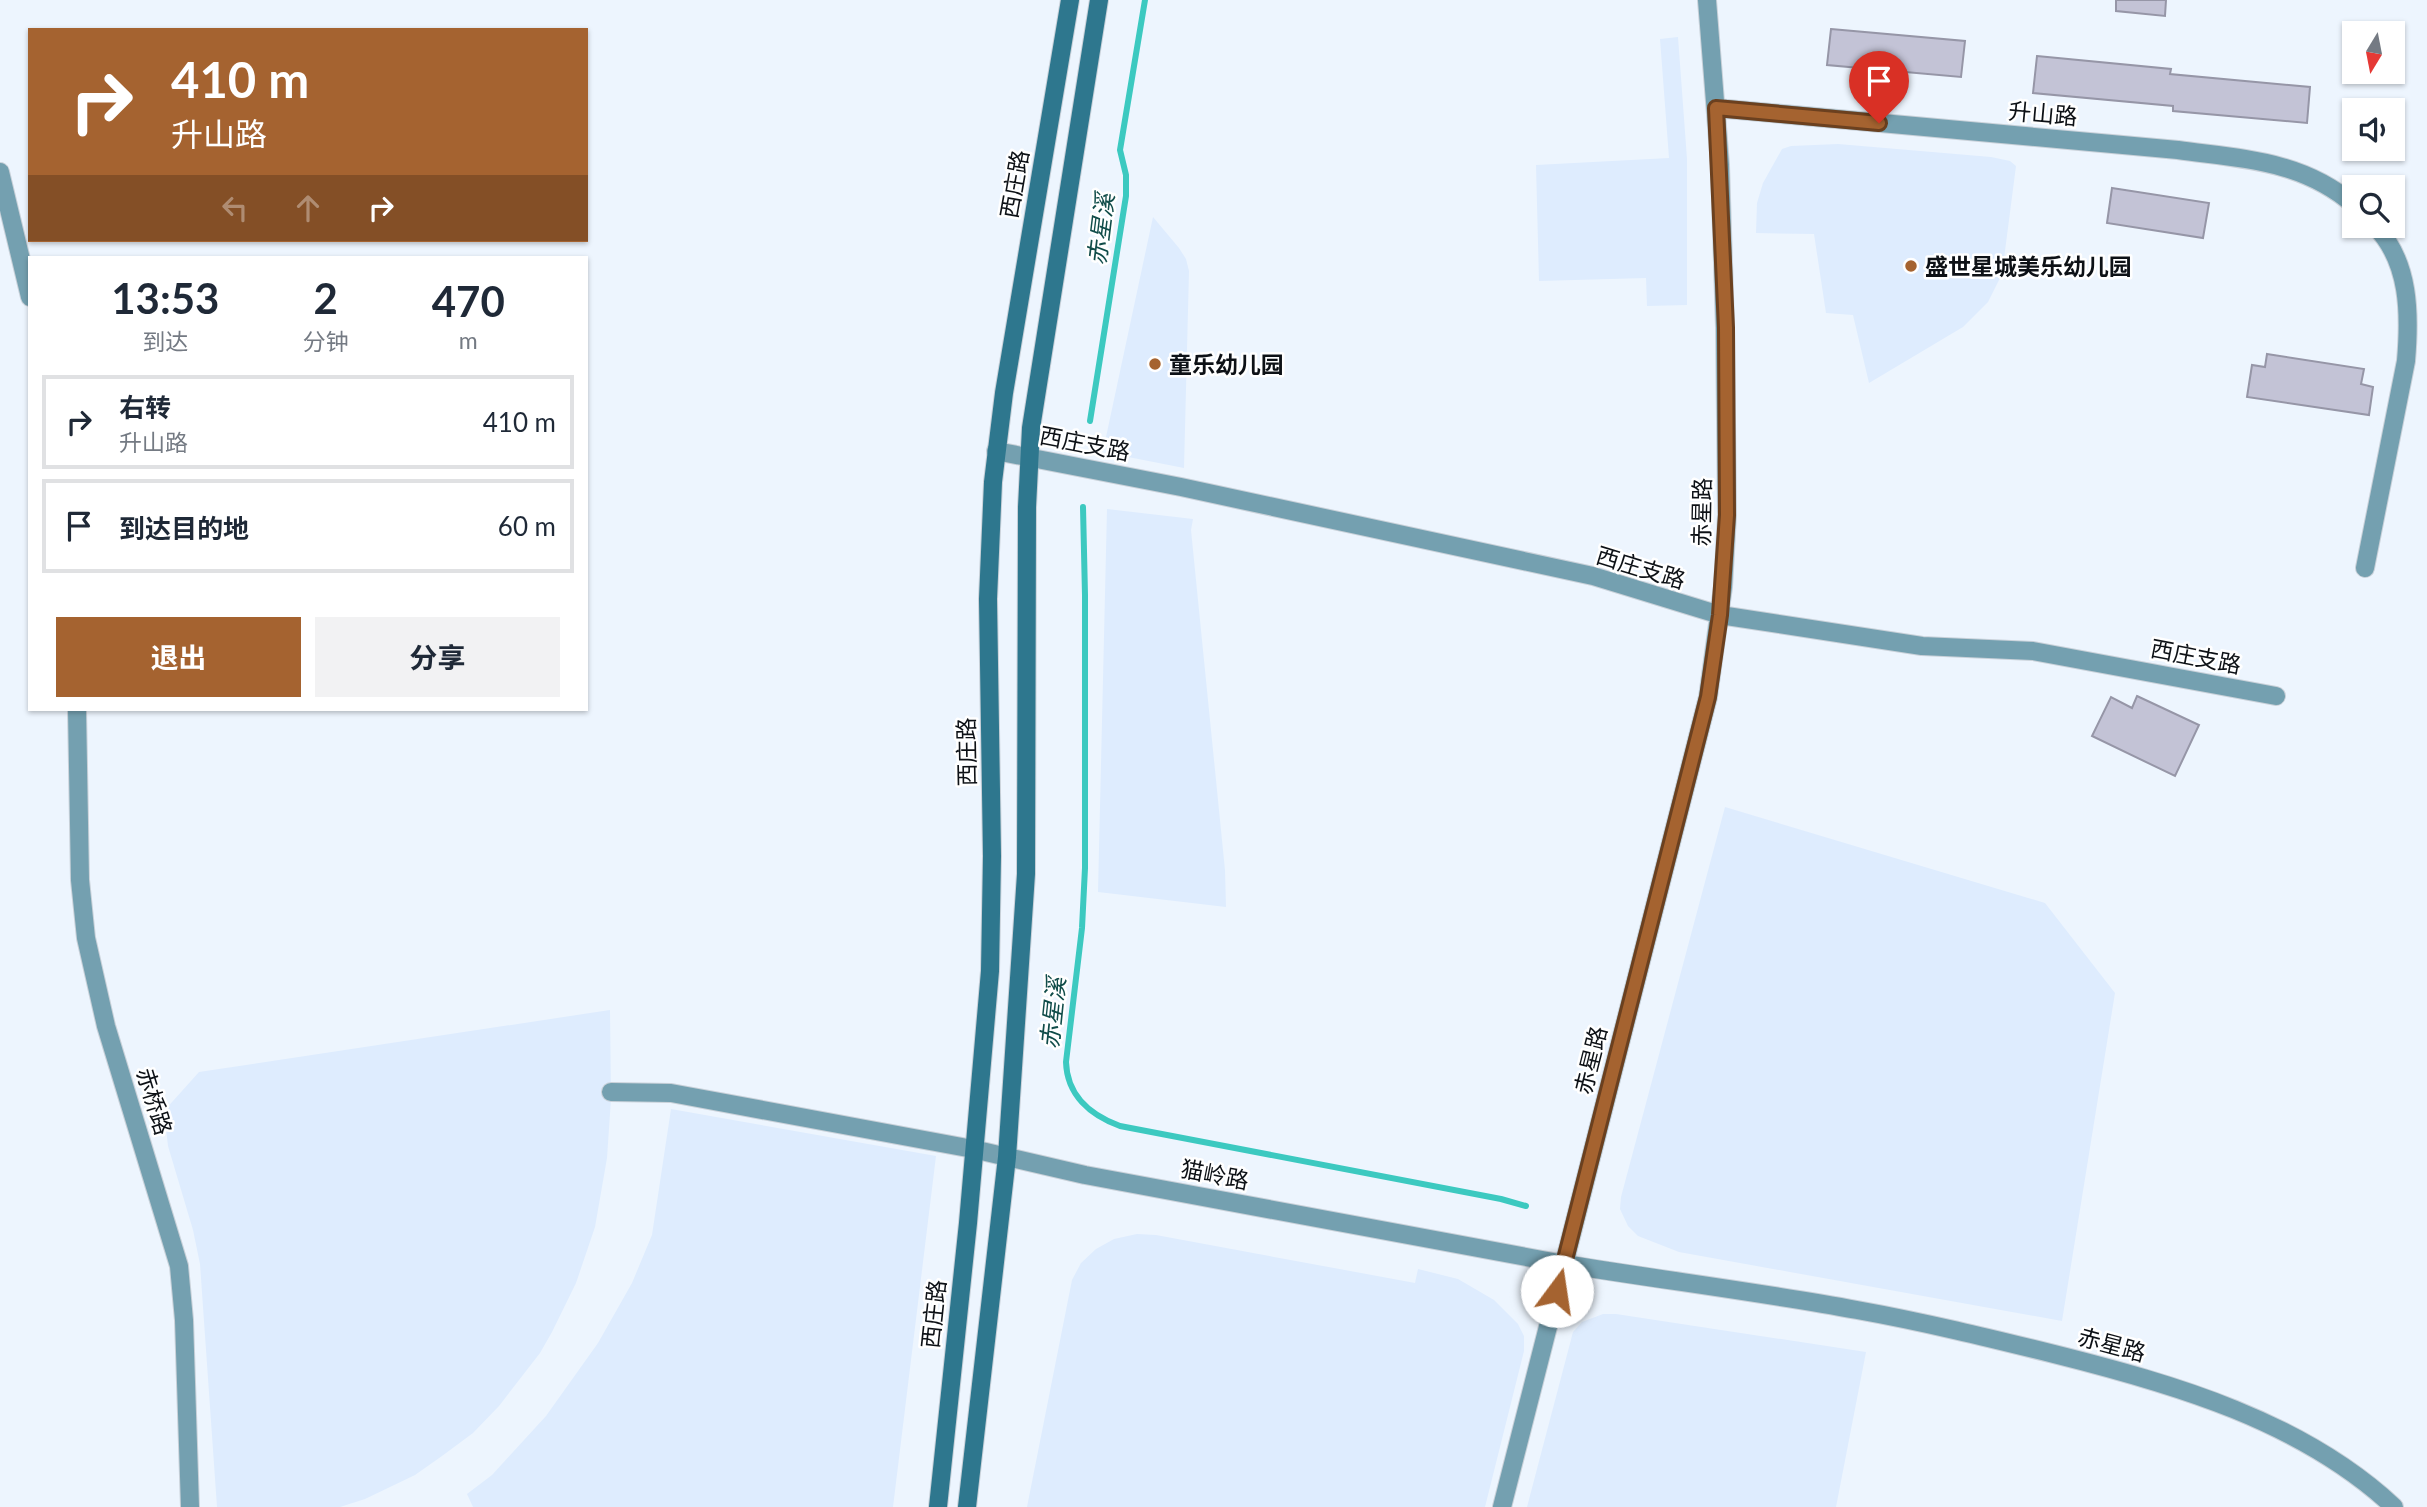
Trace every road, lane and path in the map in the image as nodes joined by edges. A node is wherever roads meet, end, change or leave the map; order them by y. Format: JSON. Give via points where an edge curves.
{"nodes":[{"id":1,"x":1070,"y":0,"type":"edge"},
{"id":2,"x":1099,"y":0,"type":"edge"},
{"id":3,"x":1707,"y":0,"type":"edge"},
{"id":4,"x":1716,"y":108,"type":"junction"},
{"id":5,"x":0,"y":172,"type":"edge"},
{"id":6,"x":2342,"y":196,"type":"edge"},
{"id":7,"x":2384,"y":238,"type":"edge"},
{"id":8,"x":28,"y":289,"type":"edge"},
{"id":9,"x":996,"y":451,"type":"junction"},
{"id":10,"x":1029,"y":457,"type":"junction"},
{"id":11,"x":2365,"y":568,"type":"dead end"},
{"id":12,"x":1720,"y":615,"type":"junction"},
{"id":13,"x":2276,"y":696,"type":"dead end"},
{"id":14,"x":77,"y":711,"type":"edge"},
{"id":15,"x":611,"y":1092,"type":"dead end"},
{"id":16,"x":973,"y":1149,"type":"junction"},
{"id":17,"x":1007,"y":1157,"type":"junction"},
{"id":18,"x":1564,"y":1264,"type":"junction"},
{"id":19,"x":190,"y":1507,"type":"edge"},
{"id":20,"x":938,"y":1507,"type":"edge"},
{"id":21,"x":967,"y":1507,"type":"edge"},
{"id":22,"x":1502,"y":1507,"type":"edge"},
{"id":23,"x":2394,"y":1507,"type":"edge"}],
"edges":[{"from":1,"to":9,"type":"main road","name":"西庄路"},
{"from":2,"to":10,"type":"main road","via":[[1035,394]]},
{"from":3,"to":4,"type":"street","name":"赤星路"},
{"from":4,"to":6,"type":"street","name":"升山路","via":[[2251,160],[2312,176]]},
{"from":4,"to":12,"type":"street","name":"赤星路","via":[[1726,328],[1727,475]]},
{"from":5,"to":8,"type":"street"},
{"from":7,"to":11,"type":"street","via":[[2403,276],[2408,340]]},
{"from":9,"to":10,"type":"street","name":"西庄支路"},
{"from":9,"to":16,"type":"main road","name":"西庄路","via":[[988,599],[991,945]]},
{"from":10,"to":12,"type":"street","name":"西庄支路","via":[[1593,576]]},
{"from":10,"to":17,"type":"main road","via":[[1026,874]]},
{"from":12,"to":13,"type":"street","name":"西庄支路","via":[[1922,646],[2033,651]]},
{"from":12,"to":18,"type":"street","name":"赤星路","via":[[1708,697]]},
{"from":14,"to":19,"type":"street","name":"赤桥路","via":[[79,880],[86,938],[106,1026],[179,1266]]},
{"from":15,"to":16,"type":"street","name":"猫岭路","via":[[671,1093]]},
{"from":16,"to":17,"type":"street","name":"猫岭路"},
{"from":16,"to":20,"type":"main road","name":"西庄路"},
{"from":17,"to":18,"type":"street","name":"猫岭路"},
{"from":17,"to":21,"type":"main road"},
{"from":18,"to":22,"type":"street"},
{"from":18,"to":23,"type":"street","name":"赤星路","via":[[1869,1312],[2133,1374],[2301,1440]]}]}
